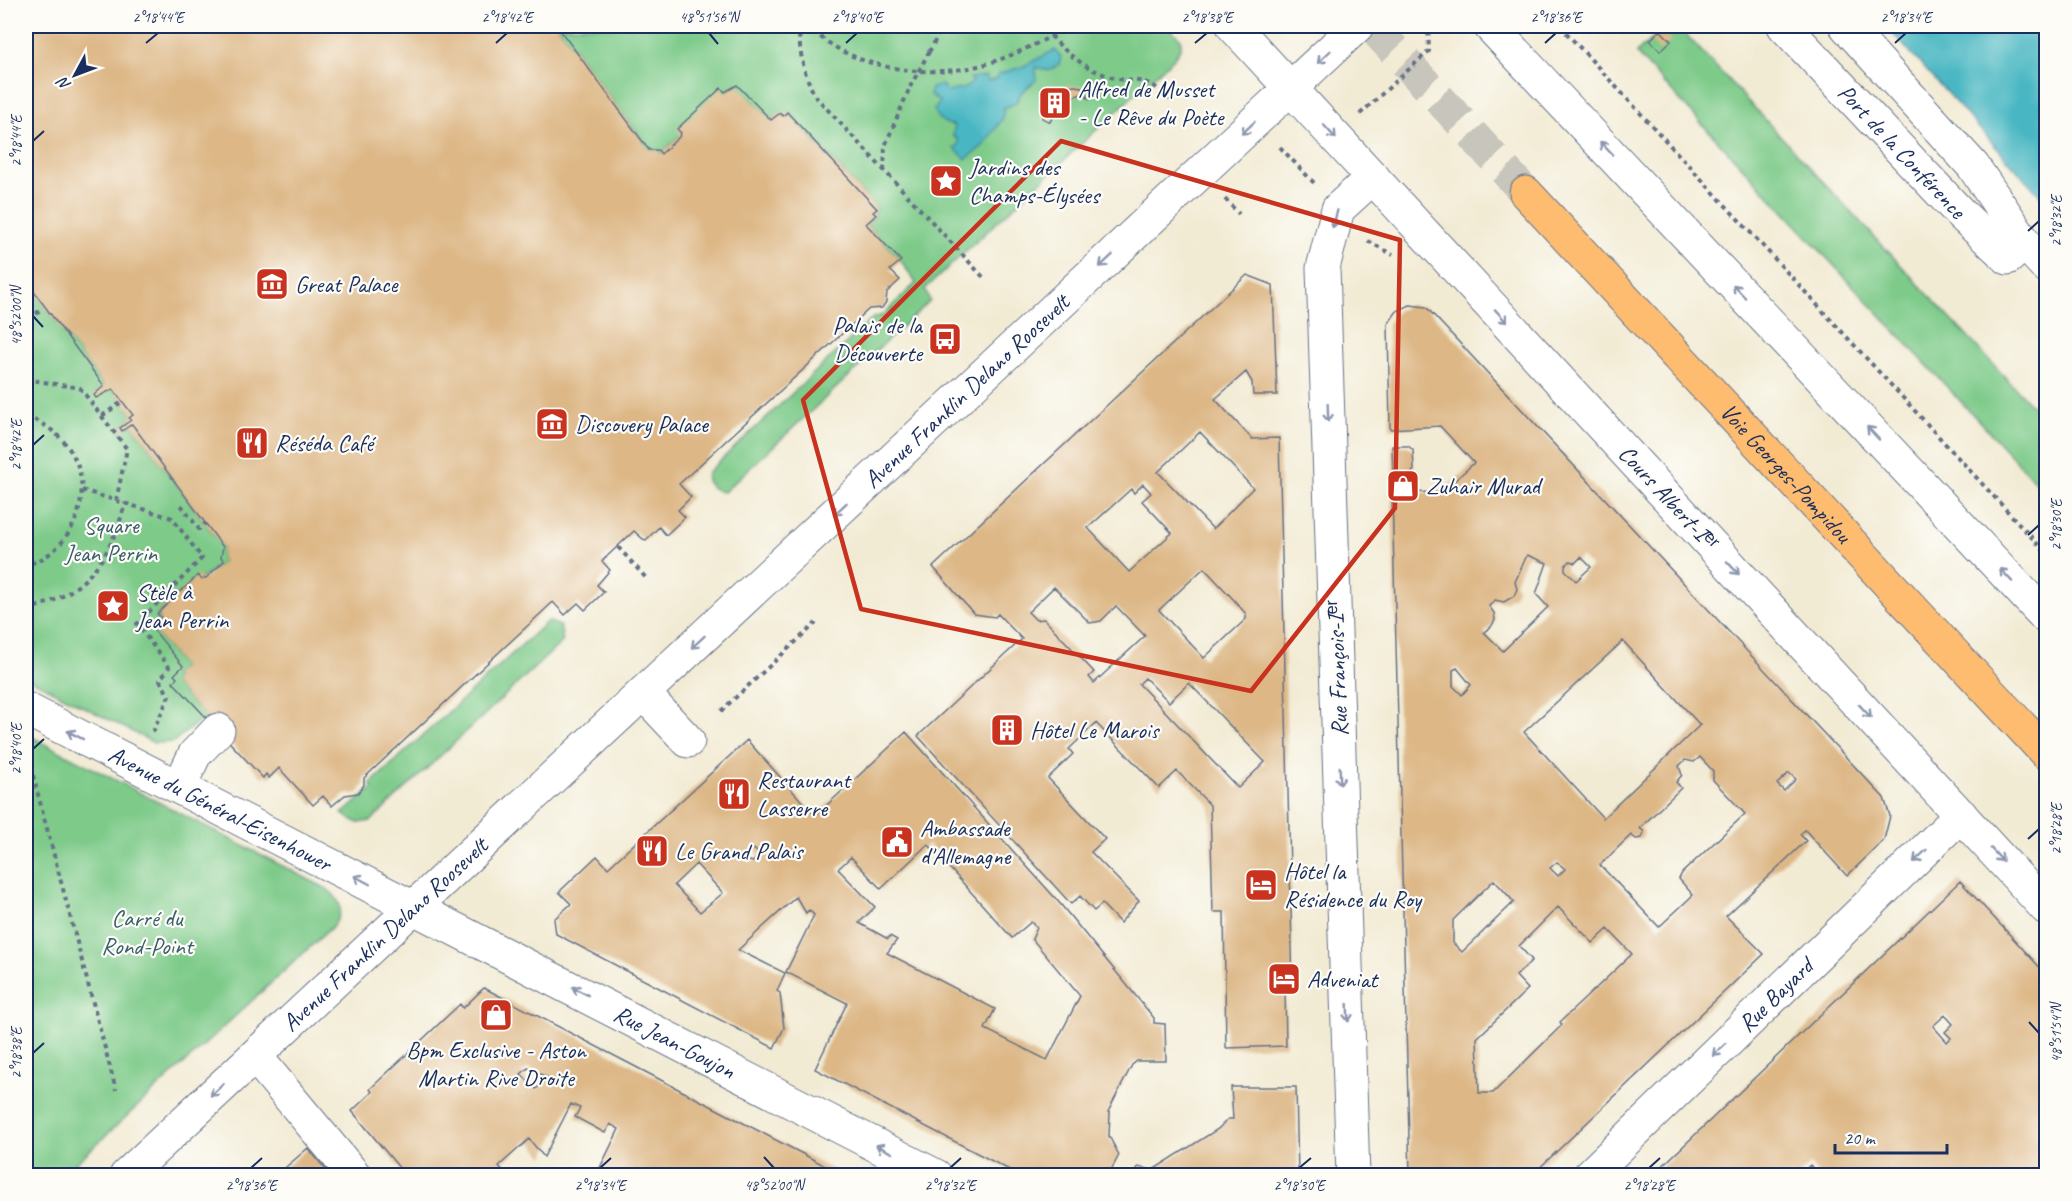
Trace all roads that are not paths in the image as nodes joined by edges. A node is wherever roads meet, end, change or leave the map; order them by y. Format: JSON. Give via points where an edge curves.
{"nodes":[{"id":1,"x":1233,"y":26,"type":"edge"},
{"id":2,"x":1357,"y":26,"type":"edge"},
{"id":3,"x":1490,"y":26,"type":"edge"},
{"id":4,"x":1784,"y":26,"type":"edge"},
{"id":5,"x":1846,"y":26,"type":"edge"},
{"id":6,"x":1291,"y":88,"type":"junction"},
{"id":7,"x":1373,"y":177,"type":"junction"},
{"id":8,"x":1526,"y":193,"type":"tunnel mouth"},
{"id":9,"x":2036,"y":255,"type":"edge"},
{"id":10,"x":2046,"y":617,"type":"edge"},
{"id":11,"x":644,"y":693,"type":"junction"},
{"id":12,"x":26,"y":709,"type":"edge"},
{"id":13,"x":218,"y":730,"type":"dead end"},
{"id":14,"x":688,"y":741,"type":"dead end"},
{"id":15,"x":2046,"y":753,"type":"edge"},
{"id":16,"x":179,"y":787,"type":"junction"},
{"id":17,"x":1961,"y":815,"type":"junction"},
{"id":18,"x":413,"y":907,"type":"junction"},
{"id":19,"x":2046,"y":908,"type":"edge"},
{"id":20,"x":255,"y":1056,"type":"junction"},
{"id":21,"x":126,"y":1176,"type":"edge"},
{"id":22,"x":355,"y":1176,"type":"edge"},
{"id":23,"x":936,"y":1176,"type":"edge"},
{"id":24,"x":1353,"y":1176,"type":"edge"},
{"id":25,"x":1589,"y":1176,"type":"edge"}],
"edges":[{"from":1,"to":6,"type":"street","name":"Cours Albert-Iᵉʳ"},
{"from":2,"to":6,"type":"street","name":"Avenue Franklin Delano Roosevelt","one_way":true},
{"from":10,"to":3,"type":"street","one_way":true},
{"from":4,"to":9,"type":"street","name":"Port de la Conférence","via":[[1961,214],[2008,258]]},
{"from":5,"to":9,"type":"street","name":"Port de la Conférence","via":[[1973,166]]},
{"from":6,"to":7,"type":"street","name":"Cours Albert-Iᵉʳ","one_way":true},
{"from":6,"to":11,"type":"street","name":"Avenue Franklin Delano Roosevelt","one_way":true},
{"from":7,"to":17,"type":"street","name":"Cours Albert-Iᵉʳ","one_way":true},
{"from":7,"to":24,"type":"street","name":"Rue François-Iᵉʳ","one_way":true,"via":[[1338,209],[1323,268]]},
{"from":8,"to":15,"type":"main road","name":"Voie Georges-Pompidou"},
{"from":11,"to":14,"type":"street"},
{"from":11,"to":18,"type":"street","name":"Avenue Franklin Delano Roosevelt"},
{"from":16,"to":12,"type":"street","name":"Avenue du Général-Eisenhower","one_way":true},
{"from":13,"to":16,"type":"street","via":[[195,754]]},
{"from":18,"to":16,"type":"street","name":"Avenue du Général-Eisenhower","one_way":true},
{"from":17,"to":19,"type":"street","name":"Cours Albert-Iᵉʳ","one_way":true},
{"from":17,"to":25,"type":"street","name":"Rue Bayard","one_way":true},
{"from":18,"to":20,"type":"street","name":"Avenue Franklin Delano Roosevelt"},
{"from":23,"to":18,"type":"street","name":"Rue Jean-Goujon","one_way":true},
{"from":20,"to":21,"type":"street","name":"Avenue Franklin Delano Roosevelt","one_way":true},
{"from":20,"to":22,"type":"street"}]}
